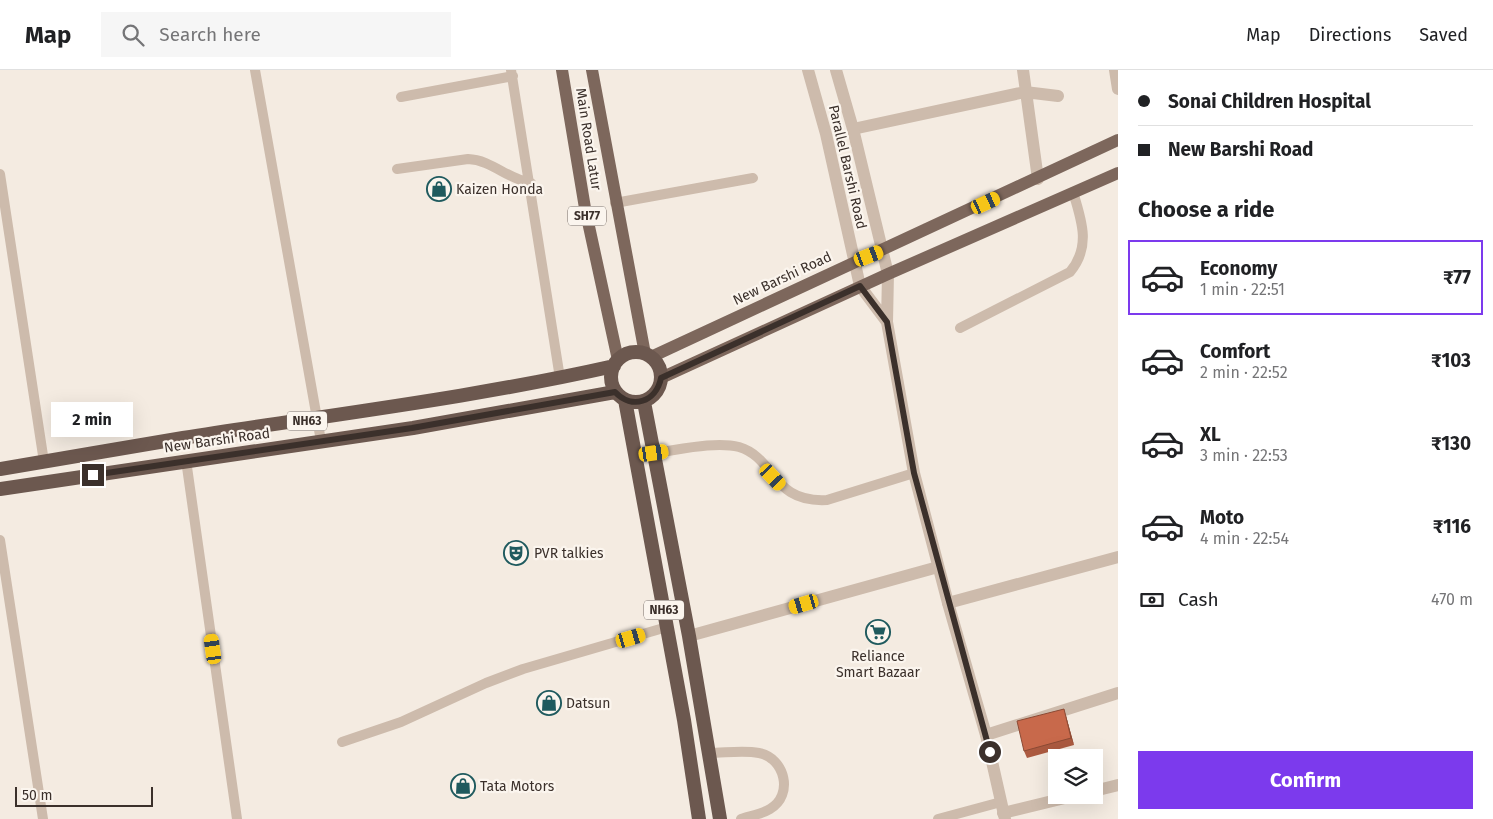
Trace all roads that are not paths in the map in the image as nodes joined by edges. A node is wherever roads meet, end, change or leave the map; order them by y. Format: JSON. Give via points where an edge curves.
{"nodes":[{"id":1,"x":255,"y":70,"type":"edge"},
{"id":2,"x":562,"y":70,"type":"edge"},
{"id":3,"x":592,"y":70,"type":"edge"},
{"id":4,"x":808,"y":70,"type":"edge"},
{"id":5,"x":836,"y":70,"type":"edge"},
{"id":6,"x":1022,"y":70,"type":"edge"},
{"id":7,"x":1115,"y":70,"type":"edge"},
{"id":8,"x":512,"y":73,"type":"edge"},
{"id":9,"x":1118,"y":89,"type":"edge"},
{"id":10,"x":1025,"y":92,"type":"junction"},
{"id":11,"x":1058,"y":96,"type":"dead end"},
{"id":12,"x":401,"y":97,"type":"dead end"},
{"id":13,"x":853,"y":129,"type":"junction"},
{"id":14,"x":1118,"y":140,"type":"edge"},
{"id":15,"x":397,"y":169,"type":"dead end"},
{"id":16,"x":1118,"y":173,"type":"edge"},
{"id":17,"x":0,"y":174,"type":"edge"},
{"id":18,"x":753,"y":178,"type":"dead end"},
{"id":19,"x":1038,"y":179,"type":"junction"},
{"id":20,"x":531,"y":183,"type":"junction"},
{"id":21,"x":1073,"y":192,"type":"junction"},
{"id":22,"x":615,"y":203,"type":"junction"},
{"id":23,"x":883,"y":251,"type":"junction"},
{"id":24,"x":855,"y":262,"type":"junction"},
{"id":25,"x":888,"y":274,"type":"junction"},
{"id":26,"x":860,"y":286,"type":"junction"},
{"id":27,"x":887,"y":322,"type":"junction"},
{"id":28,"x":960,"y":328,"type":"dead end"},
{"id":29,"x":648,"y":355,"type":"junction"},
{"id":30,"x":616,"y":363,"type":"junction"},
{"id":31,"x":560,"y":378,"type":"junction"},
{"id":32,"x":661,"y":378,"type":"junction"},
{"id":33,"x":620,"y":396,"type":"junction"},
{"id":34,"x":644,"y":402,"type":"junction"},
{"id":35,"x":316,"y":420,"type":"junction"},
{"id":36,"x":321,"y":441,"type":"junction"},
{"id":37,"x":654,"y":453,"type":"junction"},
{"id":38,"x":186,"y":460,"type":"junction"},
{"id":39,"x":44,"y":462,"type":"junction"},
{"id":40,"x":0,"y":469,"type":"edge"},
{"id":41,"x":914,"y":473,"type":"junction"},
{"id":42,"x":0,"y":489,"type":"edge"},
{"id":43,"x":0,"y":540,"type":"edge"},
{"id":44,"x":1118,"y":557,"type":"edge"},
{"id":45,"x":938,"y":566,"type":"junction"},
{"id":46,"x":948,"y":603,"type":"junction"},
{"id":47,"x":667,"y":627,"type":"junction"},
{"id":48,"x":689,"y":636,"type":"junction"},
{"id":49,"x":1118,"y":693,"type":"edge"},
{"id":50,"x":986,"y":735,"type":"junction"},
{"id":51,"x":342,"y":742,"type":"dead end"},
{"id":52,"x":709,"y":753,"type":"junction"},
{"id":53,"x":1118,"y":785,"type":"edge"},
{"id":54,"x":1103,"y":789,"type":"edge"},
{"id":55,"x":1048,"y":801,"type":"edge"},
{"id":56,"x":1003,"y":811,"type":"edge"},
{"id":57,"x":43,"y":819,"type":"edge"},
{"id":58,"x":237,"y":819,"type":"edge"},
{"id":59,"x":699,"y":819,"type":"edge"},
{"id":60,"x":720,"y":819,"type":"edge"},
{"id":61,"x":741,"y":819,"type":"edge"},
{"id":62,"x":938,"y":819,"type":"edge"}],
"edges":[{"from":1,"to":35,"type":"lane"},
{"from":2,"to":30,"type":"main road","name":"Main Road Latur","number":"SH77"},
{"from":3,"to":22,"type":"main road","name":"Main Road Latur","number":"SH77"},
{"from":4,"to":24,"type":"street","name":"Parallel Barshi Road"},
{"from":5,"to":13,"type":"street"},
{"from":6,"to":10,"type":"street"},
{"from":7,"to":9,"type":"street"},
{"from":8,"to":12,"type":"lane"},
{"from":8,"to":20,"type":"lane"},
{"from":10,"to":11,"type":"street"},
{"from":10,"to":13,"type":"street"},
{"from":10,"to":19,"type":"street"},
{"from":13,"to":23,"type":"street"},
{"from":14,"to":19,"type":"main road","name":"New Barshi Road"},
{"from":15,"to":20,"type":"lane","via":[[468,158],[486,162],[513,179]]},
{"from":16,"to":21,"type":"main road"},
{"from":17,"to":39,"type":"lane"},
{"from":18,"to":22,"type":"lane"},
{"from":19,"to":23,"type":"main road","name":"New Barshi Road"},
{"from":20,"to":31,"type":"lane"},
{"from":21,"to":25,"type":"main road"},
{"from":21,"to":28,"type":"lane","via":[[1081,217],[1083,240],[1080,260],[1070,272]]},
{"from":22,"to":29,"type":"main road","name":"Main Road Latur","number":"SH77"},
{"from":23,"to":24,"type":"main road","name":"New Barshi Road"},
{"from":23,"to":25,"type":"street"},
{"from":24,"to":26,"type":"street","name":"Parallel Barshi Road"},
{"from":24,"to":29,"type":"main road","name":"New Barshi Road"},
{"from":25,"to":26,"type":"main road"},
{"from":25,"to":27,"type":"street"},
{"from":26,"to":27,"type":"street","name":"Parallel Barshi Road"},
{"from":26,"to":32,"type":"main road"},
{"from":27,"to":41,"type":"street"},
{"from":29,"to":30,"type":"highway","number":"NH63","via":[[630,353]]},
{"from":29,"to":32,"type":"highway","via":[[659,366]]},
{"from":30,"to":31,"type":"highway","name":"New Barshi Road","number":"NH63"},
{"from":30,"to":33,"type":"highway","number":"NH63","via":[[611,380]]},
{"from":31,"to":35,"type":"highway","name":"New Barshi Road","number":"NH63"},
{"from":32,"to":34,"type":"highway","via":[[656,393]]},
{"from":33,"to":34,"type":"highway","number":"NH63"},
{"from":33,"to":36,"type":"highway","name":"New Barshi Road","number":"NH63"},
{"from":33,"to":47,"type":"highway","number":"NH63"},
{"from":34,"to":37,"type":"highway","number":"NH63"},
{"from":35,"to":36,"type":"lane"},
{"from":35,"to":39,"type":"highway","name":"New Barshi Road","number":"NH63","via":[[183,438]]},
{"from":36,"to":38,"type":"highway","name":"New Barshi Road","number":"NH63"},
{"from":37,"to":41,"type":"lane","via":[[691,448],[740,448],[750,453],[785,489],[798,498],[812,501],[827,500]]},
{"from":37,"to":48,"type":"highway","number":"NH63"},
{"from":38,"to":42,"type":"highway","name":"New Barshi Road","number":"NH63"},
{"from":38,"to":58,"type":"lane"},
{"from":39,"to":40,"type":"highway","name":"New Barshi Road","number":"NH63"},
{"from":41,"to":45,"type":"street"},
{"from":43,"to":57,"type":"lane"},
{"from":44,"to":46,"type":"street"},
{"from":45,"to":46,"type":"street"},
{"from":45,"to":48,"type":"street"},
{"from":46,"to":50,"type":"street"},
{"from":47,"to":51,"type":"lane","via":[[523,669],[401,722]]},
{"from":47,"to":59,"type":"highway","number":"NH63"},
{"from":48,"to":52,"type":"highway","number":"NH63"},
{"from":49,"to":50,"type":"street"},
{"from":50,"to":56,"type":"street"},
{"from":52,"to":60,"type":"highway","number":"NH63"},
{"from":52,"to":61,"type":"lane","via":[[761,753],[778,765],[785,780],[782,797],[771,809]]},
{"from":53,"to":54,"type":"street"},
{"from":55,"to":56,"type":"street"},
{"from":56,"to":62,"type":"lane"}]}
